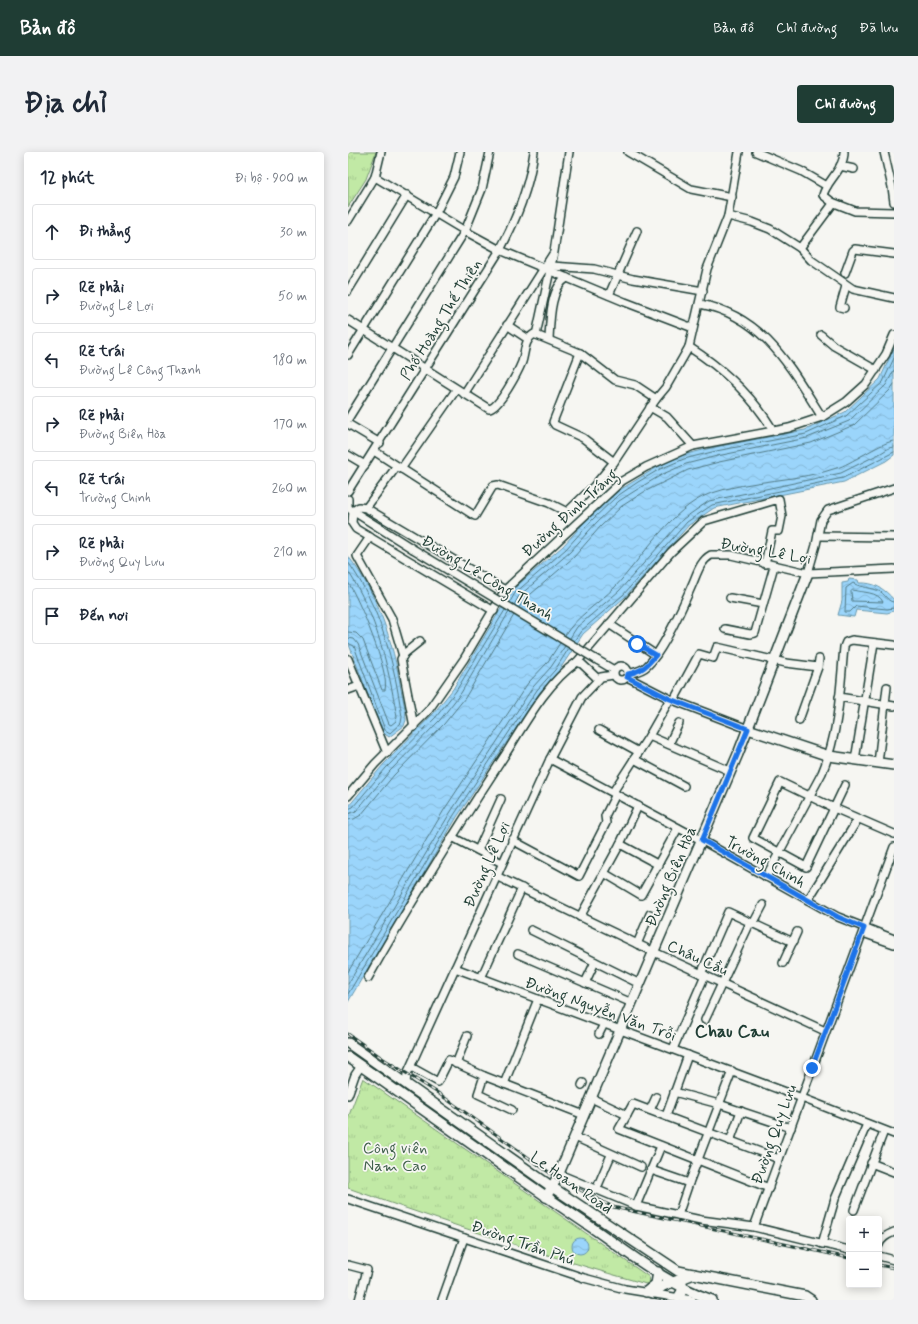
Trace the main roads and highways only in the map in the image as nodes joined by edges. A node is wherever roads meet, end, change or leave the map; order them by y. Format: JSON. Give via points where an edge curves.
{"nodes":[{"id":1,"x":808,"y":573,"type":"road end"},
{"id":2,"x":748,"y":729,"type":"junction"},
{"id":3,"x":894,"y":765,"type":"edge"},
{"id":4,"x":348,"y":1043,"type":"edge"},
{"id":5,"x":348,"y":1057,"type":"edge"},
{"id":6,"x":406,"y":1083,"type":"junction"},
{"id":7,"x":399,"y":1092,"type":"junction"},
{"id":8,"x":552,"y":1187,"type":"junction"},
{"id":9,"x":546,"y":1197,"type":"junction"},
{"id":10,"x":658,"y":1272,"type":"junction"},
{"id":11,"x":678,"y":1277,"type":"junction"},
{"id":12,"x":683,"y":1288,"type":"junction"},
{"id":13,"x":678,"y":1298,"type":"road end"},
{"id":14,"x":797,"y":1298,"type":"edge"},
{"id":15,"x":712,"y":1300,"type":"edge"},
{"id":16,"x":811,"y":1300,"type":"edge"}],
"edges":[{"from":1,"to":2,"type":"main road","name":"Đường Biên Hòa"},
{"from":2,"to":3,"type":"main road","via":[[829,756]]},
{"from":2,"to":8,"type":"main road","name":"Đường Biên Hòa","via":[[621,1030],[601,1064],[591,1098]]},
{"from":4,"to":6,"type":"main road","name":"Le Hoan Road"},
{"from":5,"to":7,"type":"main road","name":"Le Hoan Road"},
{"from":6,"to":7,"type":"main road"},
{"from":6,"to":8,"type":"main road","name":"Le Hoan Road"},
{"from":7,"to":9,"type":"main road","name":"Le Hoan Road"},
{"from":8,"to":9,"type":"main road","name":"Đường Biên Hòa"},
{"from":8,"to":11,"type":"main road","name":"Le Hoan Road"},
{"from":9,"to":10,"type":"main road","name":"Le Hoan Road"},
{"from":10,"to":11,"type":"main road","name":"Le Hoan Road"},
{"from":10,"to":11,"type":"main road","via":[[656,1284],[650,1292]]},
{"from":11,"to":12,"type":"main road","name":"Le Hoan Road"},
{"from":11,"to":14,"type":"main road","name":"Le Hoan Road","via":[[694,1274]]},
{"from":12,"to":13,"type":"main road"},
{"from":12,"to":15,"type":"main road","name":"Le Hoan Road"},
{"from":14,"to":16,"type":"main road","name":"Le Hoan Road","via":[[808,1297]]}]}
